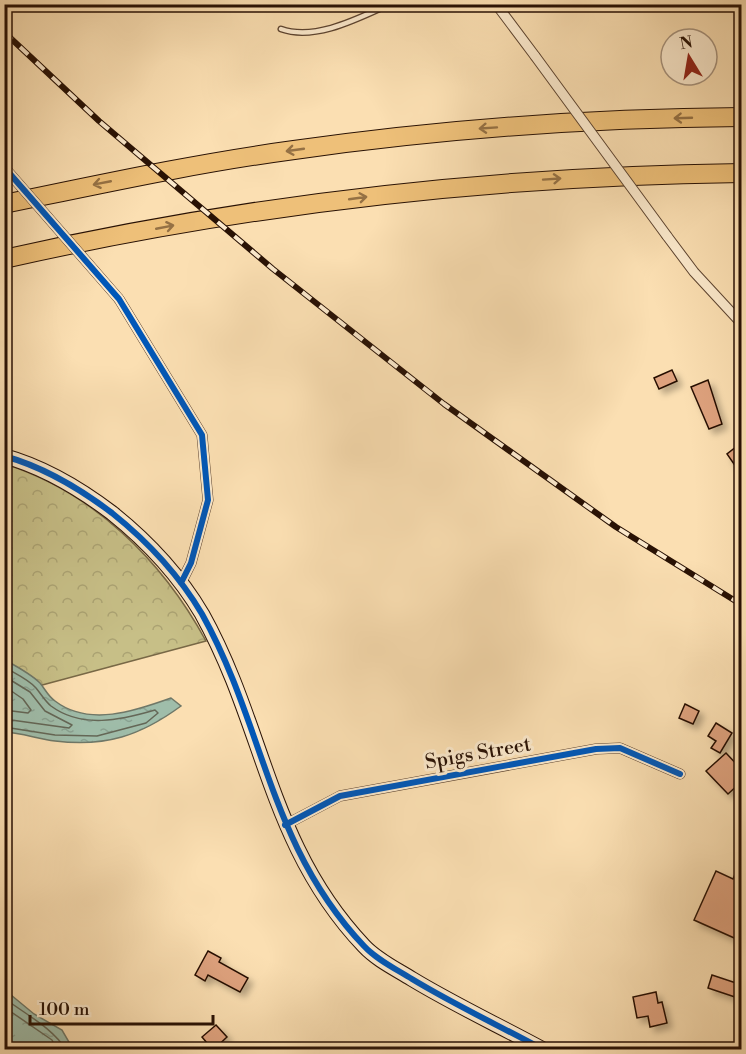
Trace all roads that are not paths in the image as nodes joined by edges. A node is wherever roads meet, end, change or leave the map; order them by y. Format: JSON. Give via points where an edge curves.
{"nodes":[{"id":1,"x":390,"y":4,"type":"edge"},
{"id":2,"x":496,"y":4,"type":"edge"},
{"id":3,"x":280,"y":29,"type":"dead end"},
{"id":4,"x":741,"y":117,"type":"edge"},
{"id":5,"x":4,"y":167,"type":"edge"},
{"id":6,"x":741,"y":173,"type":"edge"},
{"id":7,"x":4,"y":204,"type":"edge"},
{"id":8,"x":4,"y":259,"type":"edge"},
{"id":9,"x":741,"y":324,"type":"edge"},
{"id":10,"x":4,"y":456,"type":"edge"},
{"id":11,"x":181,"y":583,"type":"junction"},
{"id":12,"x":680,"y":774,"type":"dead end"},
{"id":13,"x":285,"y":825,"type":"junction"},
{"id":14,"x":544,"y":1050,"type":"edge"}],
"edges":[{"from":1,"to":3,"type":"lane","via":[[320,31],[296,34]]},
{"from":2,"to":9,"type":"street","bridge":true,"via":[[694,272]]},
{"from":4,"to":7,"type":"highway","one_way":true,"via":[[596,121],[376,140],[200,165]]},
{"from":5,"to":11,"type":"street","bridge":true,"via":[[119,299],[201,435],[208,500],[191,562]]},
{"from":8,"to":6,"type":"highway","one_way":true,"via":[[202,220],[368,196],[557,178]]},
{"from":10,"to":11,"type":"street","via":[[53,475],[90,498],[140,537]]},
{"from":11,"to":13,"type":"street","via":[[201,613],[227,668]]},
{"from":12,"to":13,"type":"street","name":"Spigs Street","via":[[620,748],[596,748],[340,796]]},
{"from":13,"to":14,"type":"street","via":[[319,890],[364,947],[427,988]]}]}
